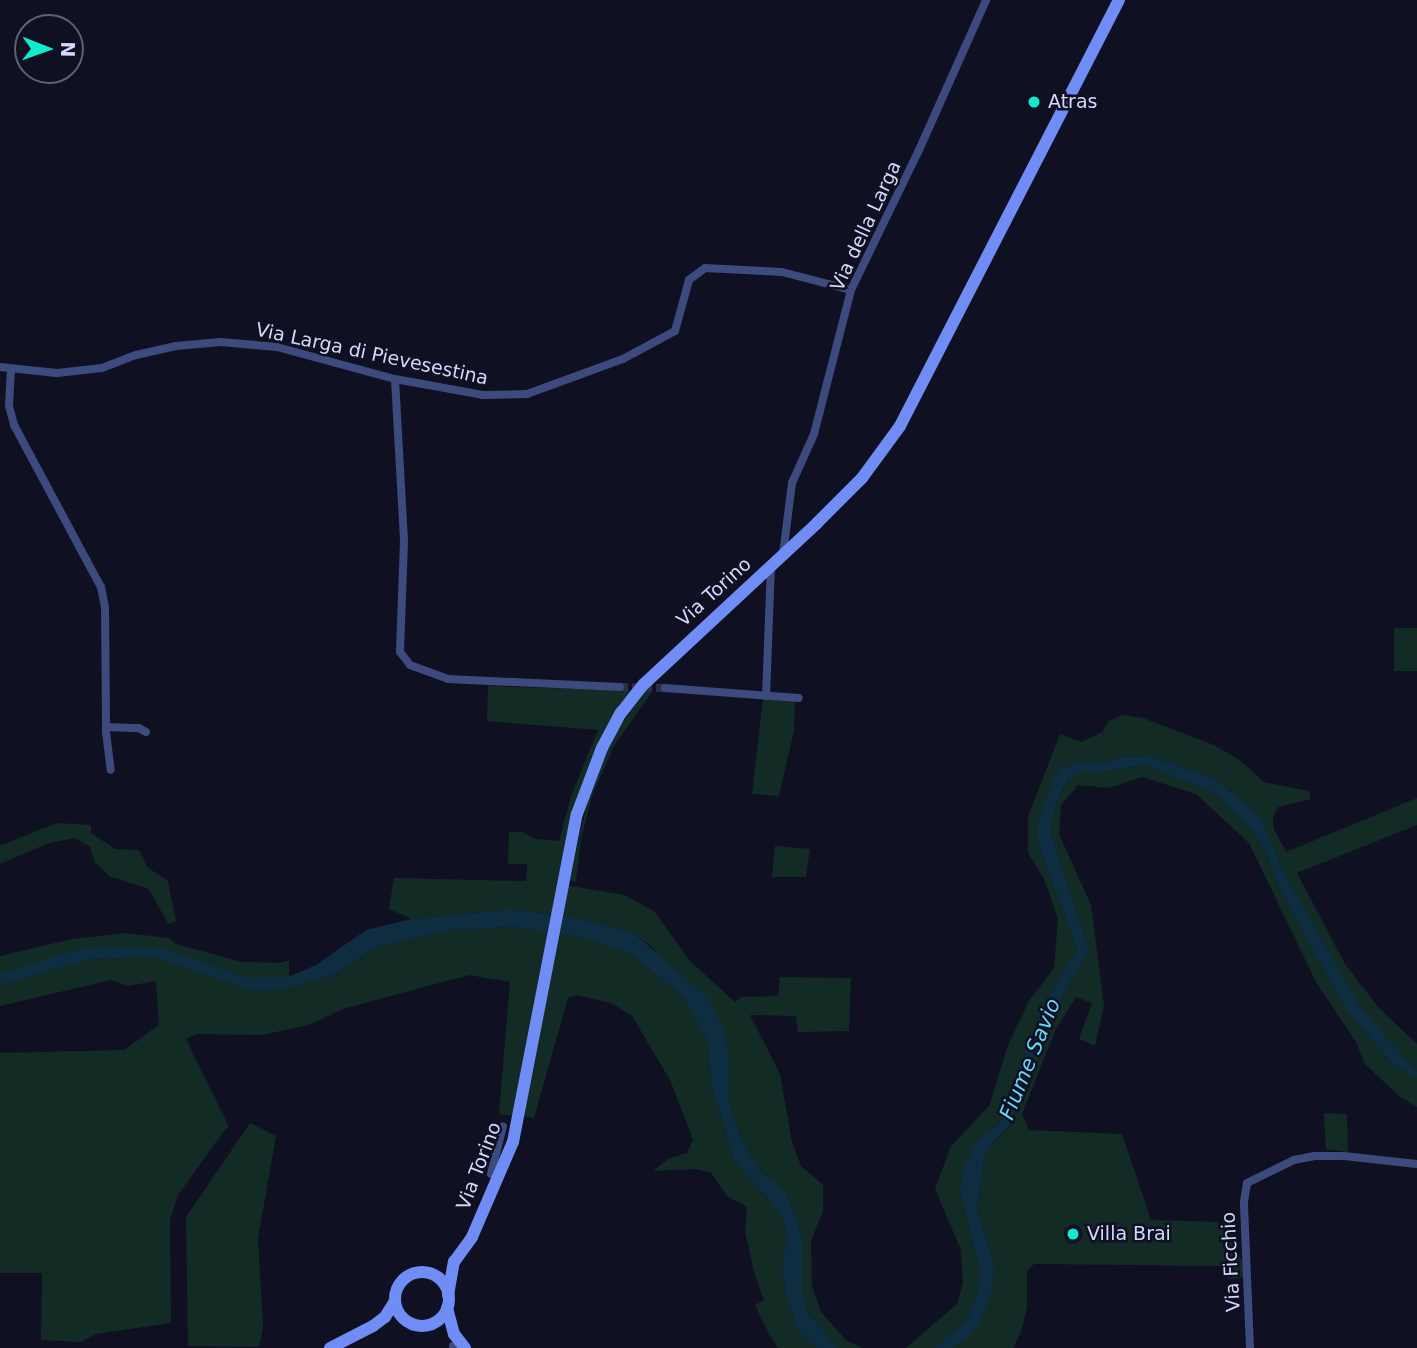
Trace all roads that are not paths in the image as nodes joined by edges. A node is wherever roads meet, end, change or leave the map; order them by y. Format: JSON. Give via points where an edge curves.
{"nodes":[{"id":1,"x":986,"y":0,"type":"edge"},
{"id":2,"x":1118,"y":0,"type":"edge"},
{"id":3,"x":851,"y":290,"type":"junction"},
{"id":4,"x":0,"y":367,"type":"edge"},
{"id":5,"x":11,"y":368,"type":"junction"},
{"id":6,"x":395,"y":379,"type":"junction"},
{"id":7,"x":783,"y":554,"type":"junction"},
{"id":8,"x":771,"y":566,"type":"junction"},
{"id":9,"x":620,"y":687,"type":"tunnel mouth"},
{"id":10,"x":664,"y":688,"type":"tunnel mouth"},
{"id":11,"x":766,"y":696,"type":"junction"},
{"id":12,"x":799,"y":698,"type":"dead end"},
{"id":13,"x":106,"y":727,"type":"junction"},
{"id":14,"x":146,"y":732,"type":"dead end"},
{"id":15,"x":111,"y":770,"type":"dead end"},
{"id":16,"x":503,"y":1126,"type":"dead end"},
{"id":17,"x":498,"y":1151,"type":"junction"},
{"id":18,"x":1417,"y":1164,"type":"edge"},
{"id":19,"x":503,"y":1165,"type":"junction"},
{"id":20,"x":491,"y":1174,"type":"dead end"},
{"id":21,"x":454,"y":1262,"type":"junction"},
{"id":22,"x":426,"y":1273,"type":"junction"},
{"id":23,"x":448,"y":1295,"type":"junction"},
{"id":24,"x":395,"y":1301,"type":"junction"},
{"id":25,"x":447,"y":1308,"type":"junction"},
{"id":26,"x":410,"y":1323,"type":"junction"},
{"id":27,"x":373,"y":1326,"type":"junction"},
{"id":28,"x":423,"y":1326,"type":"junction"},
{"id":29,"x":330,"y":1348,"type":"edge"},
{"id":30,"x":456,"y":1348,"type":"edge"},
{"id":31,"x":1250,"y":1348,"type":"edge"}],
"edges":[{"from":1,"to":3,"type":"street","name":"Via della Larga"},
{"from":2,"to":7,"type":"main road","name":"Via Torino","via":[[900,426],[862,478]]},
{"from":3,"to":6,"type":"street","name":"Via Larga di Pievesestina","via":[[782,272],[705,268],[689,280],[676,331],[623,359],[527,394],[483,395]]},
{"from":3,"to":7,"type":"street","name":"Via della Larga","via":[[814,434],[792,483]]},
{"from":4,"to":5,"type":"street","name":"Via Larga di Pievesestina"},
{"from":5,"to":6,"type":"street","name":"Via Larga di Pievesestina","via":[[57,373],[102,368],[149,352],[221,342],[277,347]]},
{"from":5,"to":13,"type":"street","via":[[9,406],[14,425],[101,587]]},
{"from":6,"to":9,"type":"street","via":[[404,541],[400,652],[410,665],[448,679]]},
{"from":7,"to":8,"type":"main road","name":"Via Torino"},
{"from":8,"to":11,"type":"street"},
{"from":8,"to":19,"type":"main road","name":"Via Torino","via":[[675,653],[621,713],[592,767],[572,839],[513,1142]]},
{"from":10,"to":11,"type":"street"},
{"from":11,"to":12,"type":"street"},
{"from":13,"to":14,"type":"street"},
{"from":13,"to":15,"type":"street"},
{"from":16,"to":17,"type":"street"},
{"from":17,"to":19,"type":"street"},
{"from":17,"to":20,"type":"street"},
{"from":18,"to":31,"type":"street","name":"Via Ficchio","via":[[1315,1156],[1294,1160],[1247,1182]]},
{"from":19,"to":21,"type":"main road","name":"Via Torino","via":[[472,1237]]},
{"from":21,"to":22,"type":"main road"},
{"from":21,"to":23,"type":"main road","name":"Via Torino"},
{"from":22,"to":23,"type":"main road","via":[[441,1280]]},
{"from":22,"to":24,"type":"main road","via":[[401,1282]]},
{"from":23,"to":25,"type":"main road"},
{"from":24,"to":26,"type":"main road"},
{"from":24,"to":27,"type":"main road"},
{"from":25,"to":28,"type":"main road","via":[[438,1321]]},
{"from":25,"to":30,"type":"main road"},
{"from":26,"to":27,"type":"main road"},
{"from":26,"to":28,"type":"main road"},
{"from":27,"to":29,"type":"main road"},
{"from":28,"to":30,"type":"main road","via":[[442,1332]]}]}
